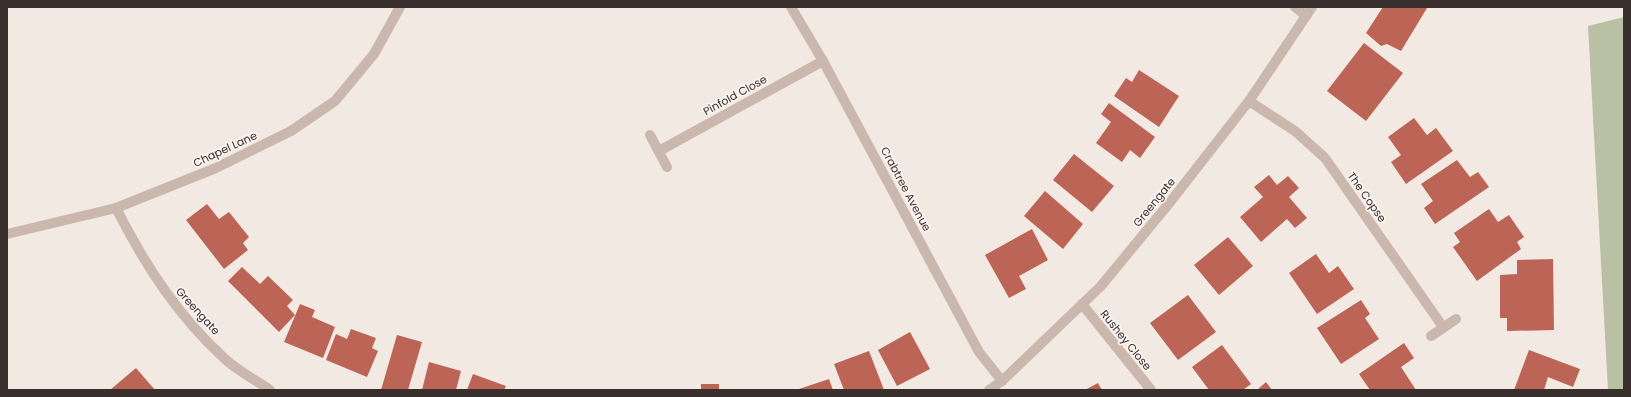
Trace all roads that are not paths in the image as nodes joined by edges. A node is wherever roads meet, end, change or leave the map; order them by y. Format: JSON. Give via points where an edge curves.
{"nodes":[{"id":1,"x":400,"y":7,"type":"edge"},
{"id":2,"x":792,"y":7,"type":"edge"},
{"id":3,"x":1295,"y":7,"type":"edge"},
{"id":4,"x":1312,"y":7,"type":"edge"},
{"id":5,"x":1306,"y":16,"type":"junction"},
{"id":6,"x":823,"y":61,"type":"junction"},
{"id":7,"x":1248,"y":101,"type":"junction"},
{"id":8,"x":650,"y":135,"type":"dead end"},
{"id":9,"x":659,"y":150,"type":"junction"},
{"id":10,"x":667,"y":166,"type":"dead end"},
{"id":11,"x":116,"y":208,"type":"junction"},
{"id":12,"x":7,"y":234,"type":"edge"},
{"id":13,"x":1082,"y":304,"type":"junction"},
{"id":14,"x":1456,"y":319,"type":"dead end"},
{"id":15,"x":1443,"y":327,"type":"junction"},
{"id":16,"x":1431,"y":336,"type":"dead end"},
{"id":17,"x":1002,"y":381,"type":"junction"},
{"id":18,"x":270,"y":390,"type":"edge"},
{"id":19,"x":989,"y":390,"type":"edge"},
{"id":20,"x":1151,"y":390,"type":"edge"}],
"edges":[{"from":1,"to":11,"type":"street","name":"Chapel Lane","via":[[374,54],[335,101],[292,131],[223,165]]},
{"from":2,"to":6,"type":"street","name":"Crabtree Avenue"},
{"from":3,"to":5,"type":"street"},
{"from":4,"to":5,"type":"street","name":"Greengate"},
{"from":5,"to":7,"type":"street","name":"Greengate"},
{"from":6,"to":9,"type":"street","name":"Pinfold Close"},
{"from":6,"to":17,"type":"street","name":"Crabtree Avenue","via":[[979,352]]},
{"from":7,"to":13,"type":"street","name":"Greengate","via":[[1161,213],[1101,286]]},
{"from":7,"to":15,"type":"street","name":"The Copse","via":[[1295,131],[1325,158]]},
{"from":8,"to":9,"type":"street"},
{"from":9,"to":10,"type":"street"},
{"from":11,"to":12,"type":"street","name":"Chapel Lane"},
{"from":11,"to":18,"type":"street","name":"Greengate","via":[[143,260],[172,303],[226,359]]},
{"from":13,"to":17,"type":"street","name":"Greengate"},
{"from":13,"to":20,"type":"street","name":"Rushey Close"},
{"from":14,"to":15,"type":"street"},
{"from":15,"to":16,"type":"street"},
{"from":17,"to":19,"type":"street","name":"Greengate"}]}
